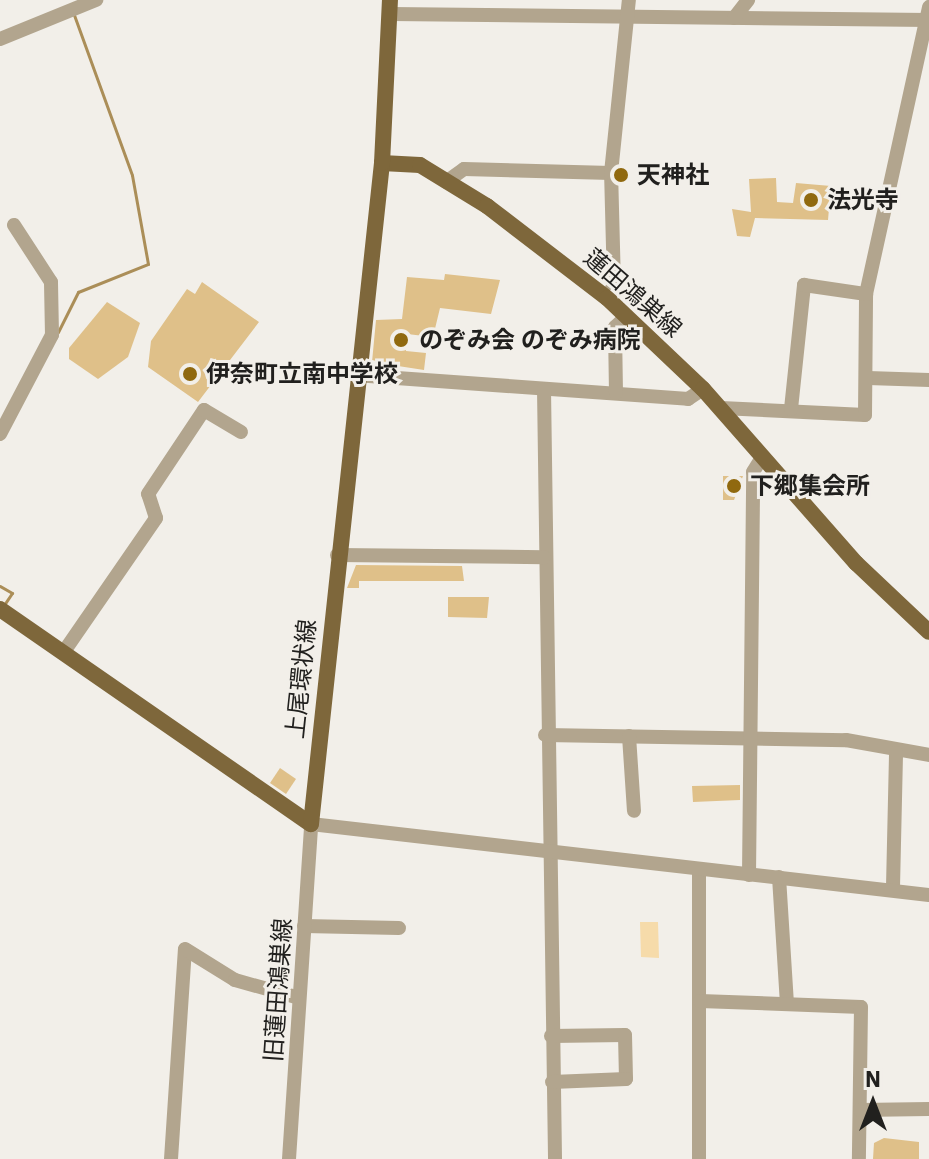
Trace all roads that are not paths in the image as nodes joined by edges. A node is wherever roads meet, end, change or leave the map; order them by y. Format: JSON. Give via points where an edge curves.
{"nodes":[{"id":1,"x":96,"y":0,"type":"edge"},
{"id":2,"x":629,"y":0,"type":"edge"},
{"id":3,"x":748,"y":0,"type":"edge"},
{"id":4,"x":390,"y":7,"type":"edge"},
{"id":5,"x":628,"y":16,"type":"junction"},
{"id":6,"x":927,"y":16,"type":"edge"},
{"id":7,"x":734,"y":18,"type":"junction"},
{"id":8,"x":0,"y":39,"type":"edge"},
{"id":9,"x":382,"y":163,"type":"junction"},
{"id":10,"x":611,"y":173,"type":"junction"},
{"id":11,"x":446,"y":182,"type":"junction"},
{"id":12,"x":14,"y":225,"type":"dead end"},
{"id":13,"x":866,"y":294,"type":"junction"},
{"id":14,"x":607,"y":298,"type":"junction"},
{"id":15,"x":627,"y":316,"type":"junction"},
{"id":16,"x":355,"y":375,"type":"junction"},
{"id":17,"x":868,"y":378,"type":"junction"},
{"id":18,"x":929,"y":380,"type":"edge"},
{"id":19,"x":544,"y":389,"type":"junction"},
{"id":20,"x":703,"y":389,"type":"junction"},
{"id":21,"x":616,"y":393,"type":"junction"},
{"id":22,"x":0,"y":399,"type":"edge"},
{"id":23,"x":14,"y":408,"type":"junction"},
{"id":24,"x":721,"y":408,"type":"junction"},
{"id":25,"x":791,"y":409,"type":"junction"},
{"id":26,"x":241,"y":432,"type":"dead end"},
{"id":27,"x":0,"y":434,"type":"edge"},
{"id":28,"x":761,"y":459,"type":"junction"},
{"id":29,"x":337,"y":555,"type":"junction"},
{"id":30,"x":544,"y":557,"type":"junction"},
{"id":31,"x":3,"y":611,"type":"edge"},
{"id":32,"x":929,"y":632,"type":"edge"},
{"id":33,"x":63,"y":653,"type":"junction"},
{"id":34,"x":545,"y":735,"type":"junction"},
{"id":35,"x":629,"y":736,"type":"junction"},
{"id":36,"x":749,"y":738,"type":"junction"},
{"id":37,"x":896,"y":753,"type":"junction"},
{"id":38,"x":929,"y":755,"type":"edge"},
{"id":39,"x":634,"y":811,"type":"dead end"},
{"id":40,"x":311,"y":824,"type":"junction"},
{"id":41,"x":547,"y":851,"type":"junction"},
{"id":42,"x":699,"y":869,"type":"junction"},
{"id":43,"x":749,"y":875,"type":"junction"},
{"id":44,"x":779,"y":877,"type":"junction"},
{"id":45,"x":893,"y":887,"type":"junction"},
{"id":46,"x":929,"y":895,"type":"edge"},
{"id":47,"x":304,"y":926,"type":"junction"},
{"id":48,"x":399,"y":928,"type":"dead end"},
{"id":49,"x":299,"y":998,"type":"junction"},
{"id":50,"x":700,"y":1001,"type":"junction"},
{"id":51,"x":787,"y":1004,"type":"junction"},
{"id":52,"x":551,"y":1036,"type":"junction"},
{"id":53,"x":552,"y":1082,"type":"junction"},
{"id":54,"x":929,"y":1109,"type":"edge"},
{"id":55,"x":860,"y":1110,"type":"junction"},
{"id":56,"x":171,"y":1159,"type":"edge"},
{"id":57,"x":289,"y":1159,"type":"edge"},
{"id":58,"x":555,"y":1159,"type":"edge"},
{"id":59,"x":699,"y":1159,"type":"edge"},
{"id":60,"x":859,"y":1159,"type":"edge"}],
"edges":[{"from":1,"to":8,"type":"street"},
{"from":2,"to":5,"type":"street"},
{"from":3,"to":7,"type":"street"},
{"from":4,"to":5,"type":"street"},
{"from":4,"to":9,"type":"main road"},
{"from":5,"to":7,"type":"street"},
{"from":5,"to":10,"type":"street"},
{"from":6,"to":7,"type":"street"},
{"from":6,"to":13,"type":"street"},
{"from":9,"to":11,"type":"main road","name":"蓮田鴻巣線","via":[[420,165]]},
{"from":9,"to":16,"type":"main road","name":"上尾環状線"},
{"from":10,"to":11,"type":"street","via":[[464,169]]},
{"from":10,"to":14,"type":"street","via":[[614,285]]},
{"from":11,"to":14,"type":"main road","name":"蓮田鴻巣線"},
{"from":12,"to":23,"type":"street","via":[[51,282],[53,318],[52,335]]},
{"from":13,"to":17,"type":"street"},
{"from":13,"to":25,"type":"street","via":[[804,285]]},
{"from":14,"to":15,"type":"main road","name":"蓮田鴻巣線"},
{"from":15,"to":20,"type":"main road","name":"蓮田鴻巣線"},
{"from":15,"to":21,"type":"street","via":[[615,327]]},
{"from":16,"to":19,"type":"street"},
{"from":16,"to":29,"type":"main road","name":"上尾環状線"},
{"from":17,"to":18,"type":"street"},
{"from":17,"to":25,"type":"street","via":[[865,415]]},
{"from":19,"to":21,"type":"street"},
{"from":19,"to":30,"type":"street"},
{"from":20,"to":21,"type":"street","via":[[688,399]]},
{"from":20,"to":24,"type":"main road","name":"蓮田鴻巣線"},
{"from":22,"to":23,"type":"street"},
{"from":23,"to":27,"type":"street"},
{"from":24,"to":25,"type":"street"},
{"from":24,"to":28,"type":"main road","name":"蓮田鴻巣線"},
{"from":26,"to":33,"type":"street","via":[[204,410],[148,494],[156,518]]},
{"from":28,"to":32,"type":"main road","name":"蓮田鴻巣線"},
{"from":28,"to":36,"type":"street","via":[[753,472]]},
{"from":29,"to":30,"type":"street"},
{"from":29,"to":40,"type":"main road","name":"上尾環状線"},
{"from":30,"to":34,"type":"street"},
{"from":31,"to":33,"type":"main road"},
{"from":33,"to":40,"type":"main road"},
{"from":34,"to":35,"type":"street"},
{"from":34,"to":41,"type":"street"},
{"from":35,"to":36,"type":"street"},
{"from":35,"to":39,"type":"street"},
{"from":36,"to":37,"type":"street","via":[[846,740]]},
{"from":36,"to":43,"type":"street"},
{"from":37,"to":38,"type":"street"},
{"from":37,"to":45,"type":"street"},
{"from":40,"to":41,"type":"street"},
{"from":40,"to":47,"type":"street","name":"旧蓮田鴻巣線"},
{"from":41,"to":42,"type":"street"},
{"from":41,"to":52,"type":"street"},
{"from":42,"to":43,"type":"street"},
{"from":42,"to":50,"type":"street"},
{"from":43,"to":44,"type":"street"},
{"from":44,"to":45,"type":"street"},
{"from":44,"to":51,"type":"street"},
{"from":45,"to":46,"type":"street"},
{"from":47,"to":48,"type":"street"},
{"from":47,"to":49,"type":"street","name":"旧蓮田鴻巣線"},
{"from":49,"to":56,"type":"street","via":[[235,980],[185,949]]},
{"from":49,"to":57,"type":"street","name":"旧蓮田鴻巣線"},
{"from":50,"to":51,"type":"street"},
{"from":50,"to":59,"type":"street"},
{"from":51,"to":55,"type":"street","via":[[861,1007]]},
{"from":52,"to":53,"type":"street"},
{"from":52,"to":53,"type":"street","via":[[625,1035],[626,1079]]},
{"from":53,"to":58,"type":"street"},
{"from":54,"to":55,"type":"street"},
{"from":55,"to":60,"type":"street"}]}
